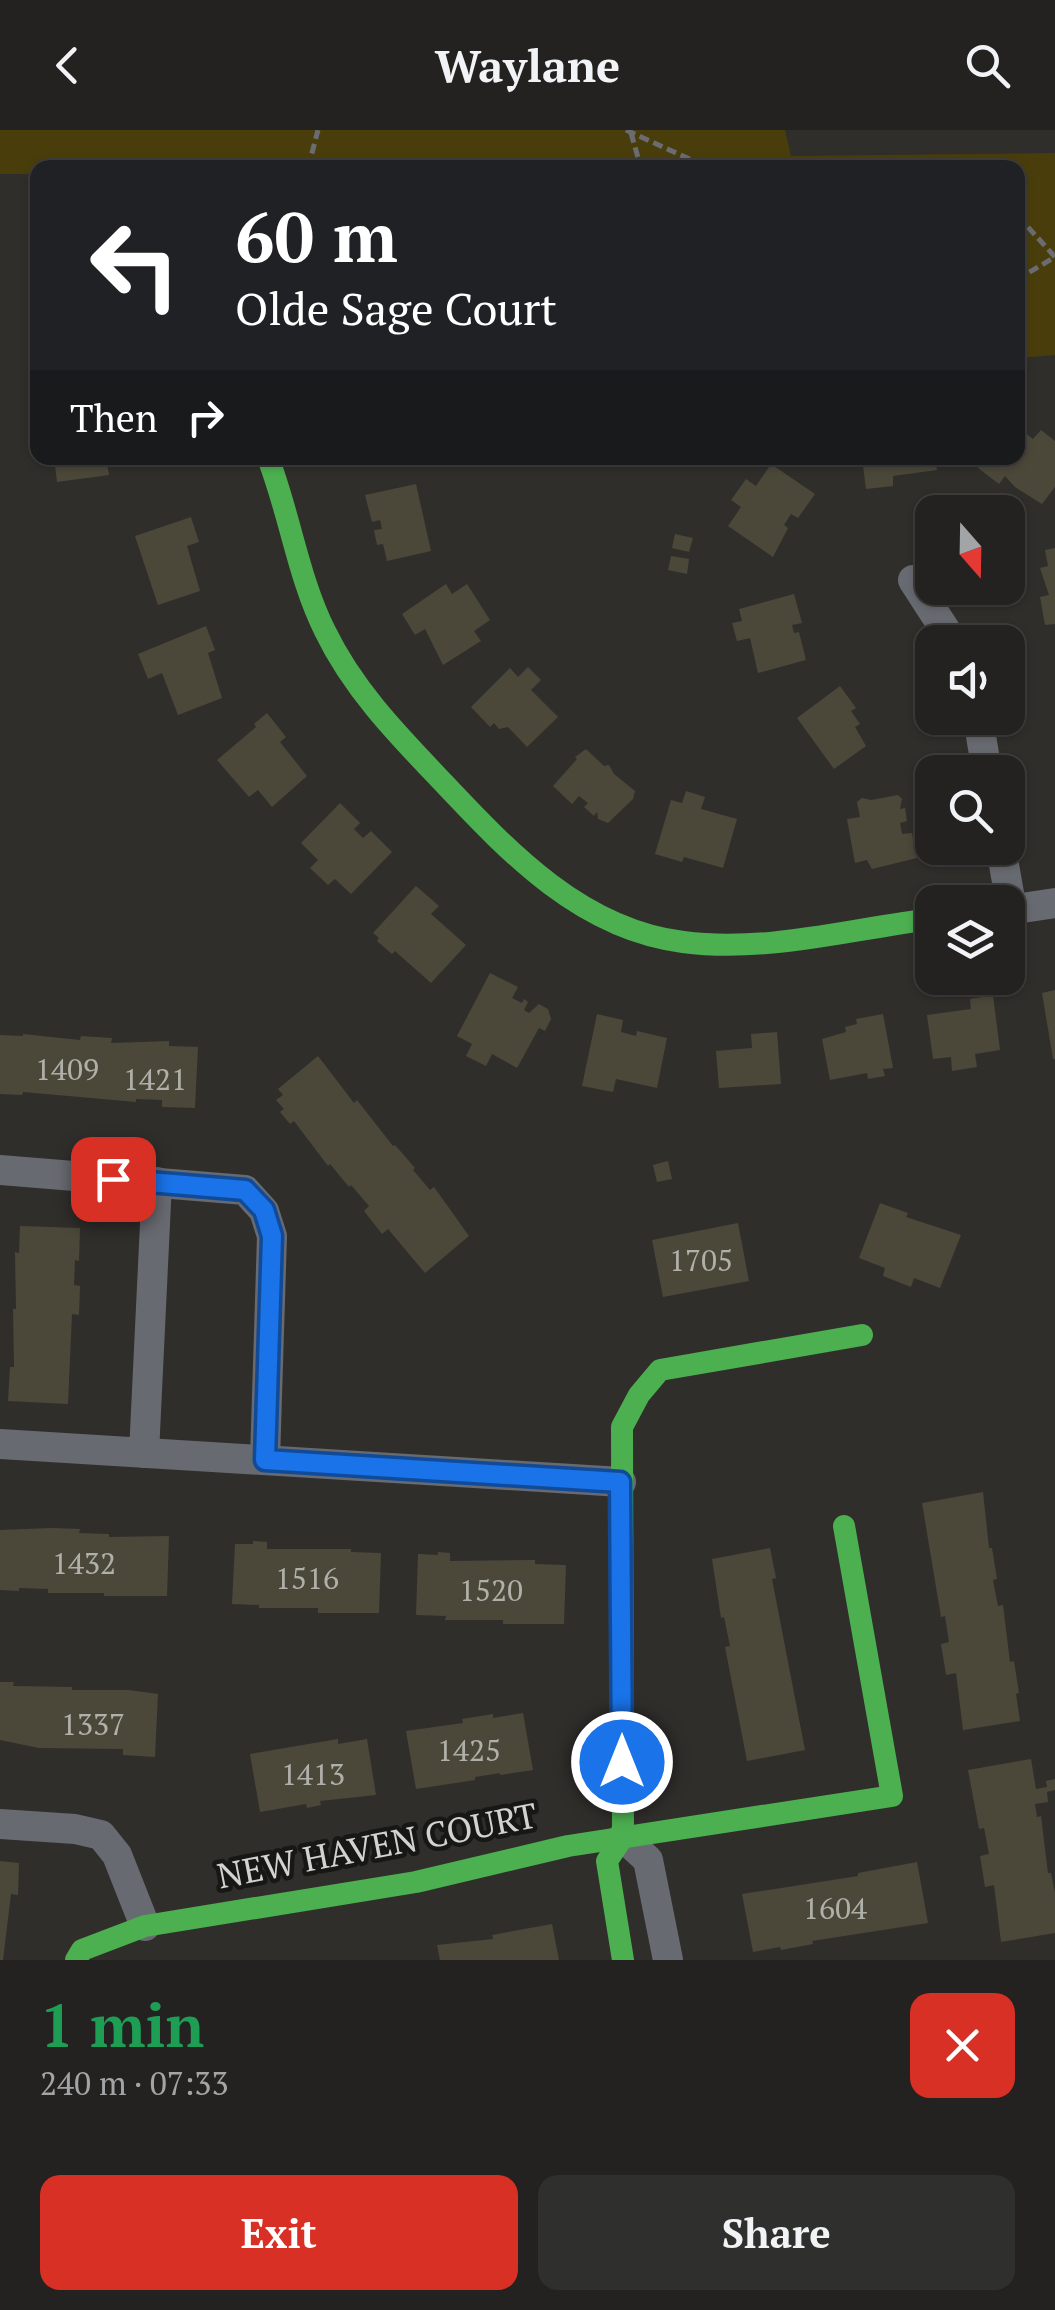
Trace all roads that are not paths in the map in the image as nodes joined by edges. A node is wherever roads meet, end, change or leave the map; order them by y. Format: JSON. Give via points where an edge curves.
{"nodes":[{"id":1,"x":270,"y":465,"type":"edge"},
{"id":2,"x":912,"y":580,"type":"dead end"},
{"id":3,"x":942,"y":625,"type":"edge"},
{"id":4,"x":1055,"y":903,"type":"edge"},
{"id":5,"x":1025,"y":908,"type":"edge"},
{"id":6,"x":915,"y":922,"type":"edge"},
{"id":7,"x":0,"y":1170,"type":"edge"},
{"id":8,"x":156,"y":1182,"type":"junction"},
{"id":9,"x":862,"y":1335,"type":"dead end"},
{"id":10,"x":0,"y":1444,"type":"edge"},
{"id":11,"x":144,"y":1453,"type":"junction"},
{"id":12,"x":265,"y":1460,"type":"junction"},
{"id":13,"x":620,"y":1482,"type":"junction"},
{"id":14,"x":844,"y":1526,"type":"dead end"},
{"id":15,"x":0,"y":1824,"type":"edge"},
{"id":16,"x":623,"y":1837,"type":"junction"},
{"id":17,"x":145,"y":1926,"type":"junction"},
{"id":18,"x":76,"y":1960,"type":"edge"},
{"id":19,"x":623,"y":1960,"type":"edge"},
{"id":20,"x":668,"y":1960,"type":"edge"}],
"edges":[{"from":1,"to":6,"type":"street","via":[[306,587],[352,679],[506,849],[553,890],[637,932],[680,942],[780,943]]},
{"from":2,"to":3,"type":"street"},
{"from":4,"to":5,"type":"street"},
{"from":7,"to":8,"type":"street"},
{"from":8,"to":11,"type":"street"},
{"from":8,"to":12,"type":"street","via":[[245,1190],[264,1210],[272,1236]]},
{"from":9,"to":13,"type":"street","via":[[660,1370],[622,1426]]},
{"from":10,"to":11,"type":"street"},
{"from":11,"to":12,"type":"street"},
{"from":12,"to":13,"type":"street"},
{"from":13,"to":16,"type":"street"},
{"from":14,"to":16,"type":"street","name":"NEW HAVEN COURT","via":[[892,1796]]},
{"from":15,"to":17,"type":"street","via":[[101,1835],[117,1856]]},
{"from":16,"to":17,"type":"street","name":"NEW HAVEN COURT","via":[[416,1882]]},
{"from":16,"to":19,"type":"street","via":[[606,1862]]},
{"from":16,"to":20,"type":"street","via":[[648,1860]]},
{"from":17,"to":18,"type":"street","name":"NEW HAVEN COURT","via":[[82,1950]]}]}
